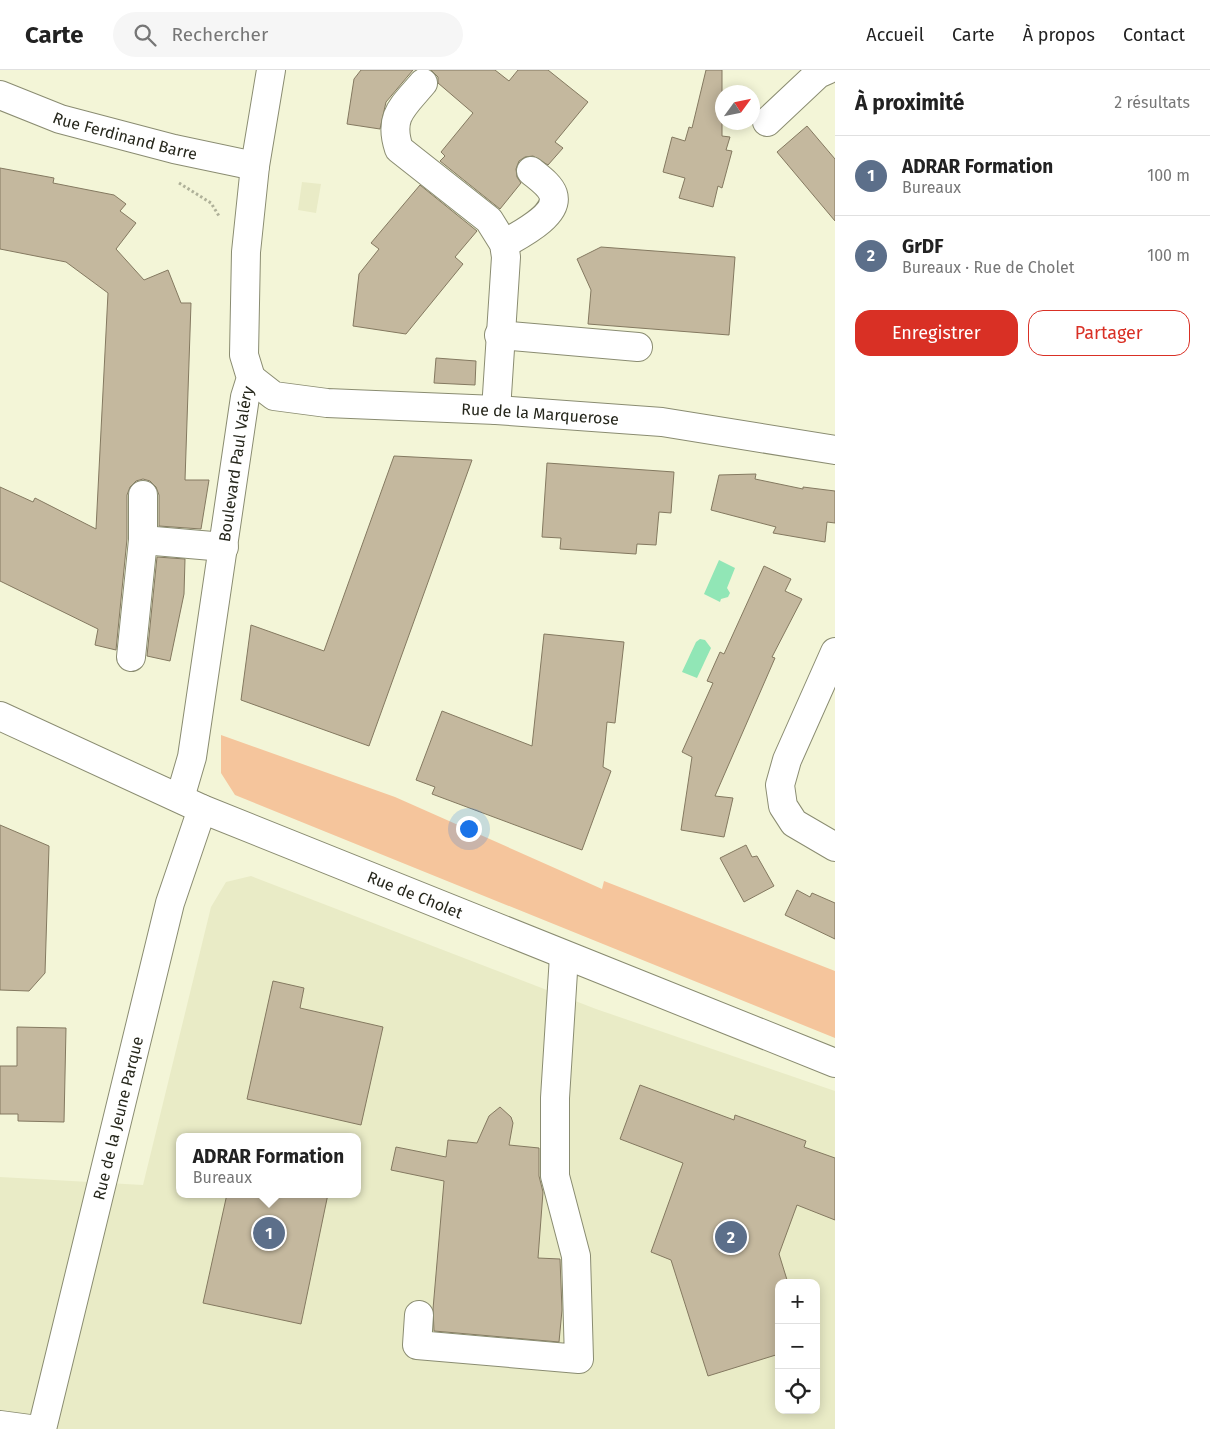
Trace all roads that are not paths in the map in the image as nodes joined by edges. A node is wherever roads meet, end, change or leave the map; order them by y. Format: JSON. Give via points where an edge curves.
{"nodes":[{"id":1,"x":271,"y":70,"type":"edge"},
{"id":2,"x":827,"y":70,"type":"edge"},
{"id":3,"x":423,"y":83,"type":"dead end"},
{"id":4,"x":0,"y":95,"type":"edge"},
{"id":5,"x":767,"y":122,"type":"dead end"},
{"id":6,"x":255,"y":166,"type":"junction"},
{"id":7,"x":531,"y":171,"type":"dead end"},
{"id":8,"x":504,"y":244,"type":"junction"},
{"id":9,"x":499,"y":336,"type":"junction"},
{"id":10,"x":638,"y":347,"type":"dead end"},
{"id":11,"x":251,"y":378,"type":"junction"},
{"id":12,"x":496,"y":410,"type":"junction"},
{"id":13,"x":835,"y":450,"type":"edge"},
{"id":14,"x":143,"y":495,"type":"dead end"},
{"id":15,"x":144,"y":540,"type":"junction"},
{"id":16,"x":224,"y":547,"type":"junction"},
{"id":17,"x":835,"y":652,"type":"edge"},
{"id":18,"x":131,"y":657,"type":"dead end"},
{"id":19,"x":0,"y":716,"type":"edge"},
{"id":20,"x":191,"y":804,"type":"junction"},
{"id":21,"x":835,"y":847,"type":"edge"},
{"id":22,"x":564,"y":956,"type":"junction"},
{"id":23,"x":835,"y":1063,"type":"edge"},
{"id":24,"x":419,"y":1315,"type":"dead end"},
{"id":25,"x":0,"y":1425,"type":"edge"},
{"id":26,"x":30,"y":1429,"type":"edge"},
{"id":27,"x":42,"y":1429,"type":"edge"}],
"edges":[{"from":1,"to":6,"type":"street","name":"Boulevard Paul Valéry"},
{"from":2,"to":5,"type":"street","via":[[818,74]]},
{"from":3,"to":8,"type":"street","via":[[398,112],[393,132],[399,149],[489,220]]},
{"from":4,"to":6,"type":"street","name":"Rue Ferdinand Barre","via":[[60,118],[174,149]]},
{"from":6,"to":11,"type":"street","name":"Boulevard Paul Valéry","via":[[246,252],[244,346]]},
{"from":7,"to":8,"type":"street","via":[[552,192],[551,210]]},
{"from":8,"to":9,"type":"street","via":[[506,257]]},
{"from":9,"to":10,"type":"street"},
{"from":9,"to":12,"type":"street"},
{"from":11,"to":12,"type":"street","name":"Rue de la Marquerose","via":[[274,396],[327,403]]},
{"from":11,"to":16,"type":"street","name":"Boulevard Paul Valéry","via":[[245,397]]},
{"from":12,"to":13,"type":"street","name":"Rue de la Marquerose","via":[[662,422]]},
{"from":14,"to":15,"type":"street"},
{"from":15,"to":16,"type":"street"},
{"from":15,"to":18,"type":"street"},
{"from":16,"to":20,"type":"street","name":"Boulevard Paul Valéry","via":[[192,757]]},
{"from":17,"to":21,"type":"street","via":[[787,760],[780,785],[782,806],[794,823]]},
{"from":19,"to":20,"type":"street","name":"Rue de Cholet"},
{"from":20,"to":22,"type":"street","name":"Rue de Cholet"},
{"from":20,"to":27,"type":"street","name":"Rue de la Jeune Parque","via":[[170,903]]},
{"from":22,"to":23,"type":"street","name":"Rue de Cholet"},
{"from":22,"to":24,"type":"street","via":[[555,1098],[555,1176],[576,1256],[579,1359],[417,1345]]},
{"from":25,"to":26,"type":"street"}]}
